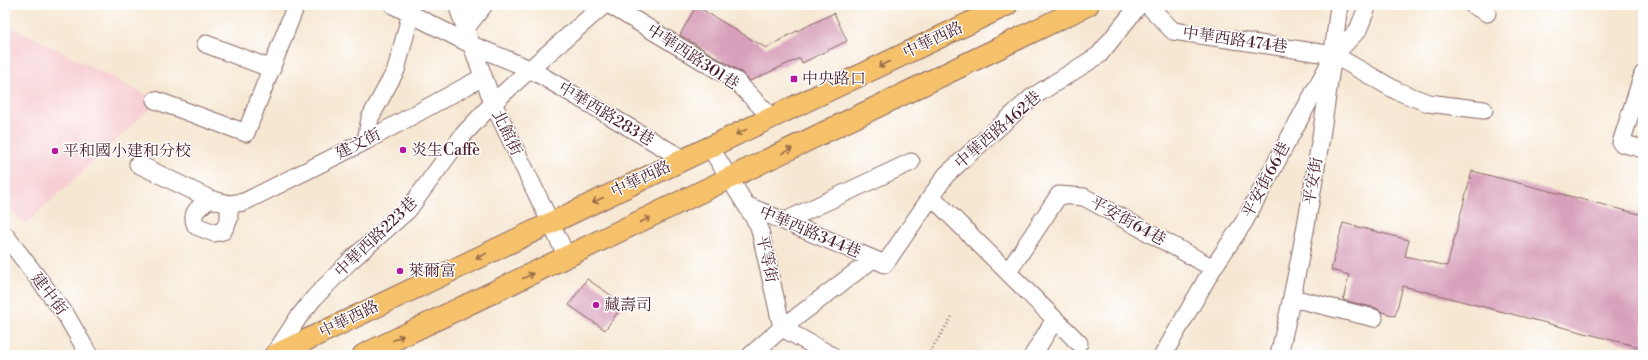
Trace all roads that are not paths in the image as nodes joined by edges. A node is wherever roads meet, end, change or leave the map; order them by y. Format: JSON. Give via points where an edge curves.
{"nodes":[{"id":1,"x":296,"y":5,"type":"edge"},
{"id":2,"x":392,"y":5,"type":"edge"},
{"id":3,"x":457,"y":5,"type":"edge"},
{"id":4,"x":484,"y":5,"type":"edge"},
{"id":5,"x":604,"y":5,"type":"edge"},
{"id":6,"x":610,"y":5,"type":"edge"},
{"id":7,"x":1007,"y":5,"type":"edge"},
{"id":8,"x":1088,"y":5,"type":"edge"},
{"id":9,"x":1139,"y":5,"type":"edge"},
{"id":10,"x":1148,"y":5,"type":"edge"},
{"id":11,"x":1339,"y":5,"type":"edge"},
{"id":12,"x":1368,"y":5,"type":"edge"},
{"id":13,"x":411,"y":13,"type":"junction"},
{"id":14,"x":466,"y":28,"type":"junction"},
{"id":15,"x":206,"y":44,"type":"dead end"},
{"id":16,"x":472,"y":45,"type":"junction"},
{"id":17,"x":1334,"y":55,"type":"junction"},
{"id":18,"x":272,"y":69,"type":"junction"},
{"id":19,"x":530,"y":69,"type":"junction"},
{"id":20,"x":1643,"y":74,"type":"edge"},
{"id":21,"x":483,"y":76,"type":"junction"},
{"id":22,"x":155,"y":100,"type":"dead end"},
{"id":23,"x":493,"y":103,"type":"junction"},
{"id":24,"x":1484,"y":110,"type":"dead end"},
{"id":25,"x":771,"y":117,"type":"junction"},
{"id":26,"x":366,"y":141,"type":"junction"},
{"id":27,"x":710,"y":146,"type":"junction"},
{"id":28,"x":1643,"y":149,"type":"edge"},
{"id":29,"x":683,"y":159,"type":"junction"},
{"id":30,"x":911,"y":162,"type":"dead end"},
{"id":31,"x":138,"y":164,"type":"dead end"},
{"id":32,"x":730,"y":179,"type":"junction"},
{"id":33,"x":932,"y":197,"type":"junction"},
{"id":34,"x":210,"y":199,"type":"junction"},
{"id":35,"x":229,"y":204,"type":"junction"},
{"id":36,"x":746,"y":205,"type":"junction"},
{"id":37,"x":550,"y":222,"type":"junction"},
{"id":38,"x":785,"y":222,"type":"junction"},
{"id":39,"x":5,"y":235,"type":"edge"},
{"id":40,"x":567,"y":257,"type":"junction"},
{"id":41,"x":873,"y":259,"type":"junction"},
{"id":42,"x":1213,"y":268,"type":"junction"},
{"id":43,"x":1008,"y":272,"type":"junction"},
{"id":44,"x":1292,"y":298,"type":"junction"},
{"id":45,"x":1374,"y":318,"type":"dead end"},
{"id":46,"x":1055,"y":319,"type":"junction"},
{"id":47,"x":782,"y":328,"type":"junction"},
{"id":48,"x":1079,"y":342,"type":"dead end"},
{"id":49,"x":89,"y":355,"type":"edge"},
{"id":50,"x":275,"y":355,"type":"edge"},
{"id":51,"x":363,"y":355,"type":"edge"},
{"id":52,"x":751,"y":355,"type":"edge"},
{"id":53,"x":832,"y":355,"type":"edge"},
{"id":54,"x":1033,"y":355,"type":"edge"},
{"id":55,"x":1163,"y":355,"type":"edge"},
{"id":56,"x":1279,"y":355,"type":"edge"}],
"edges":[{"from":1,"to":18,"type":"street"},
{"from":2,"to":13,"type":"street"},
{"from":3,"to":14,"type":"street","name":"北館街"},
{"from":4,"to":14,"type":"street"},
{"from":5,"to":19,"type":"street","name":"中華西路223巷"},
{"from":6,"to":25,"type":"street","name":"中華西路301巷","via":[[736,81]]},
{"from":7,"to":25,"type":"main road","name":"中華西路","one_way":true},
{"from":32,"to":8,"type":"main road","one_way":true},
{"from":9,"to":33,"type":"street","name":"中華西路462巷","via":[[1099,55],[1031,98],[946,175]]},
{"from":10,"to":17,"type":"street","name":"中華西路474巷","via":[[1173,31]]},
{"from":11,"to":17,"type":"street","name":"平安街"},
{"from":12,"to":17,"type":"street","name":"平安街66巷","via":[[1358,30]]},
{"from":13,"to":16,"type":"street"},
{"from":13,"to":26,"type":"street","via":[[396,70],[370,118]]},
{"from":14,"to":16,"type":"street","name":"北館街"},
{"from":15,"to":18,"type":"street"},
{"from":16,"to":19,"type":"street","name":"中華西路283巷"},
{"from":16,"to":21,"type":"street","name":"北館街"},
{"from":17,"to":24,"type":"street","via":[[1403,94],[1428,103]]},
{"from":17,"to":42,"type":"street","name":"平安街66巷","via":[[1244,222]]},
{"from":17,"to":44,"type":"street","name":"平安街"},
{"from":18,"to":22,"type":"street","via":[[246,134]]},
{"from":19,"to":23,"type":"street","name":"中華西路223巷"},
{"from":19,"to":29,"type":"street","name":"中華西路283巷"},
{"from":20,"to":28,"type":"street","via":[[1622,143]]},
{"from":21,"to":23,"type":"street","name":"北館街"},
{"from":21,"to":26,"type":"street","name":"建文街"},
{"from":23,"to":37,"type":"street","name":"北館街"},
{"from":23,"to":50,"type":"street","name":"中華西路223巷","via":[[463,135],[408,210],[350,261],[314,298]]},
{"from":25,"to":27,"type":"main road","name":"中華西路","one_way":true},
{"from":26,"to":35,"type":"street","name":"建文街","via":[[244,202]]},
{"from":27,"to":29,"type":"main road","name":"中華西路"},
{"from":27,"to":32,"type":"street","name":"平等街"},
{"from":29,"to":37,"type":"main road","name":"中華西路","one_way":true},
{"from":30,"to":38,"type":"street"},
{"from":31,"to":34,"type":"street","name":"建文街"},
{"from":32,"to":36,"type":"street","name":"平等街"},
{"from":40,"to":32,"type":"main road","one_way":true},
{"from":33,"to":41,"type":"street","name":"中華西路462巷","via":[[885,264]]},
{"from":33,"to":43,"type":"street"},
{"from":34,"to":35,"type":"street","name":"建文街"},
{"from":34,"to":35,"type":"street","via":[[195,213],[193,220],[196,226],[214,233],[223,231],[229,219]]},
{"from":36,"to":38,"type":"street","name":"中華西路344巷"},
{"from":36,"to":47,"type":"street","name":"平等街","via":[[759,226]]},
{"from":37,"to":40,"type":"street","name":"北館街"},
{"from":37,"to":50,"type":"main road","name":"中華西路","one_way":true},
{"from":38,"to":41,"type":"street","name":"中華西路344巷"},
{"from":39,"to":49,"type":"street","name":"建中街","via":[[66,315]]},
{"from":51,"to":40,"type":"main road","one_way":true},
{"from":41,"to":47,"type":"street"},
{"from":42,"to":43,"type":"street","name":"平安街64巷","via":[[1084,197],[1059,195]]},
{"from":42,"to":55,"type":"street","name":"平安街66巷"},
{"from":43,"to":46,"type":"street"},
{"from":44,"to":45,"type":"street"},
{"from":44,"to":56,"type":"street","name":"平安街"},
{"from":46,"to":48,"type":"street"},
{"from":46,"to":54,"type":"street"},
{"from":47,"to":52,"type":"street"},
{"from":47,"to":53,"type":"street"}]}
